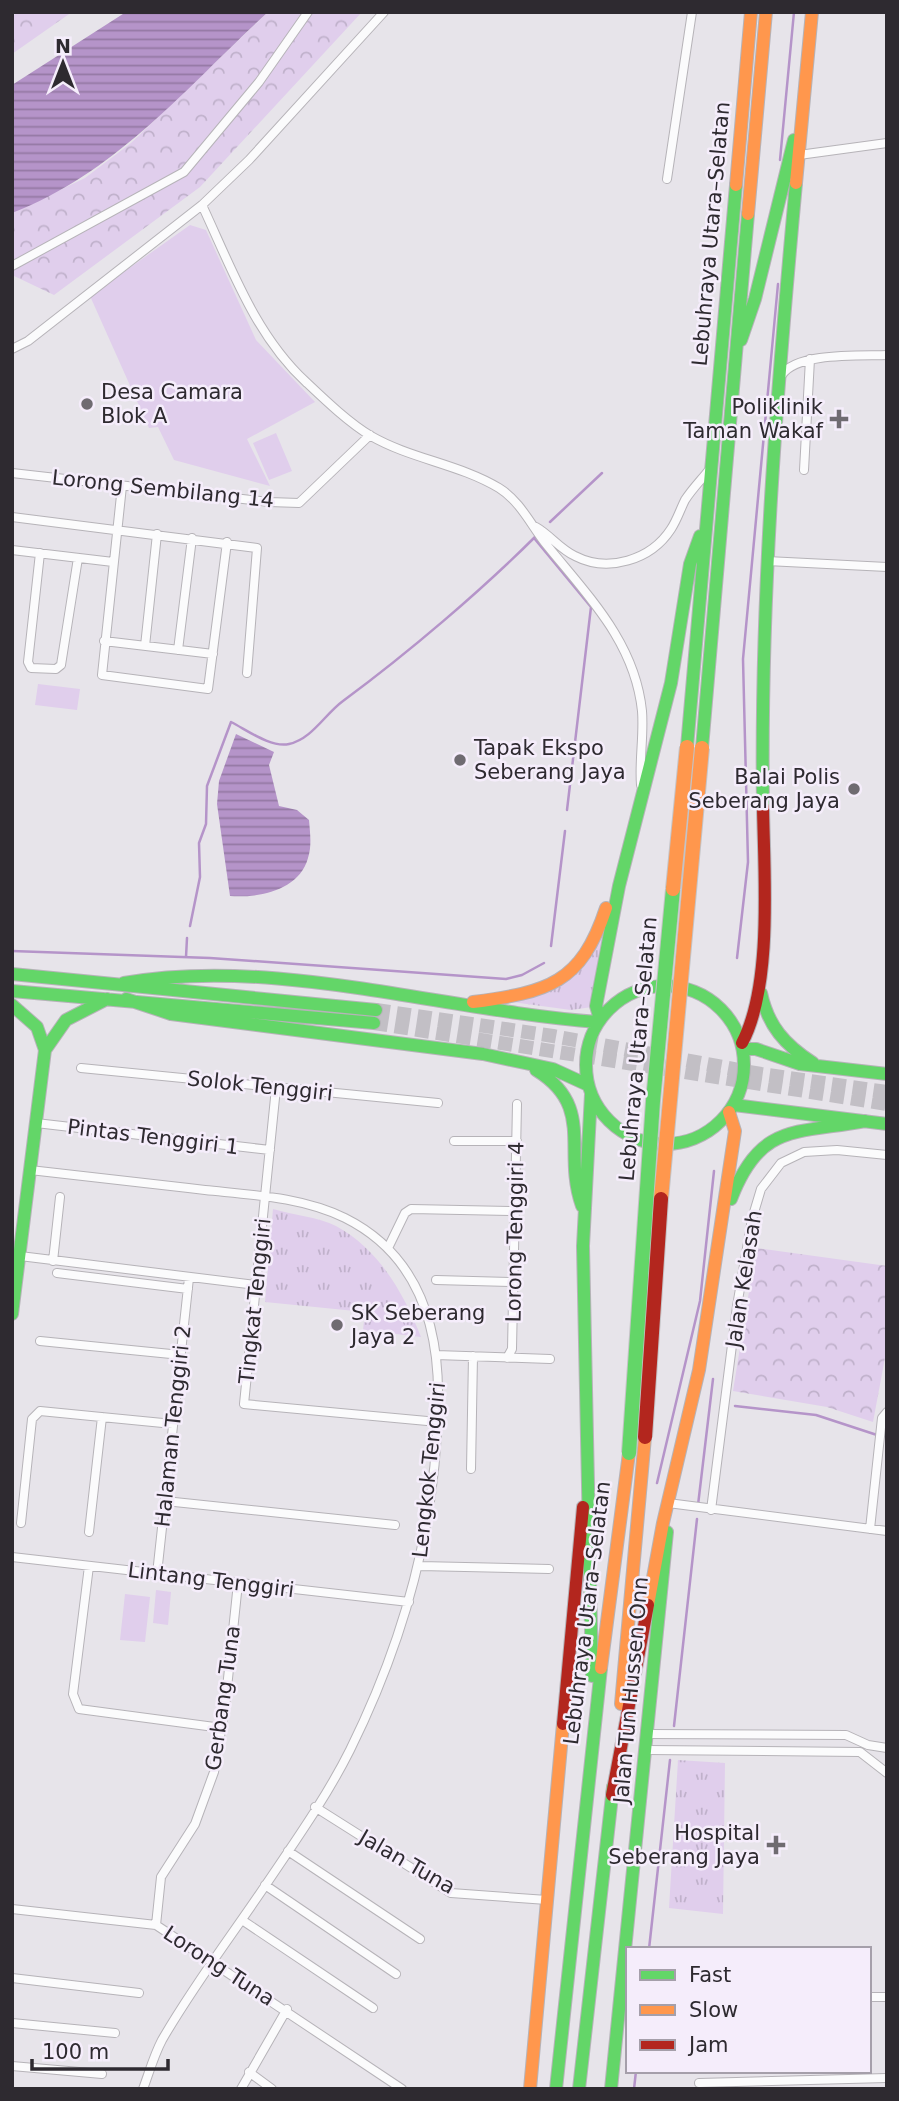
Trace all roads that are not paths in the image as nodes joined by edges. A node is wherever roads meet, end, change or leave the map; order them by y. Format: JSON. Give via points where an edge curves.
{"nodes":[{"id":1,"x":308,"y":12,"type":"edge"},
{"id":2,"x":384,"y":12,"type":"edge"},
{"id":3,"x":692,"y":12,"type":"edge"},
{"id":4,"x":751,"y":12,"type":"edge"},
{"id":5,"x":766,"y":12,"type":"edge"},
{"id":6,"x":812,"y":12,"type":"edge"},
{"id":7,"x":804,"y":104,"type":"junction"},
{"id":8,"x":887,"y":143,"type":"edge"},
{"id":9,"x":799,"y":155,"type":"junction"},
{"id":10,"x":667,"y":179,"type":"dead end"},
{"id":11,"x":202,"y":205,"type":"junction"},
{"id":12,"x":12,"y":266,"type":"edge"},
{"id":13,"x":783,"y":337,"type":"junction"},
{"id":14,"x":12,"y":349,"type":"edge"},
{"id":15,"x":735,"y":355,"type":"junction"},
{"id":16,"x":887,"y":355,"type":"edge"},
{"id":17,"x":810,"y":359,"type":"junction"},
{"id":18,"x":780,"y":377,"type":"junction"},
{"id":19,"x":370,"y":435,"type":"junction"},
{"id":20,"x":710,"y":468,"type":"junction"},
{"id":21,"x":804,"y":470,"type":"dead end"},
{"id":22,"x":12,"y":473,"type":"edge"},
{"id":23,"x":122,"y":486,"type":"junction"},
{"id":24,"x":12,"y":517,"type":"edge"},
{"id":25,"x":706,"y":523,"type":"junction"},
{"id":26,"x":534,"y":525,"type":"junction"},
{"id":27,"x":117,"y":529,"type":"junction"},
{"id":28,"x":157,"y":534,"type":"junction"},
{"id":29,"x":192,"y":538,"type":"junction"},
{"id":30,"x":227,"y":542,"type":"junction"},
{"id":31,"x":12,"y":550,"type":"edge"},
{"id":32,"x":40,"y":554,"type":"junction"},
{"id":33,"x":78,"y":558,"type":"junction"},
{"id":34,"x":767,"y":561,"type":"junction"},
{"id":35,"x":113,"y":562,"type":"junction"},
{"id":36,"x":887,"y":567,"type":"edge"},
{"id":37,"x":104,"y":641,"type":"junction"},
{"id":38,"x":145,"y":646,"type":"junction"},
{"id":39,"x":178,"y":650,"type":"junction"},
{"id":40,"x":213,"y":654,"type":"junction"},
{"id":41,"x":247,"y":673,"type":"dead end"},
{"id":42,"x":695,"y":747,"type":"junction"},
{"id":43,"x":642,"y":798,"type":"junction"},
{"id":44,"x":618,"y":886,"type":"junction"},
{"id":45,"x":12,"y":974,"type":"edge"},
{"id":46,"x":758,"y":979,"type":"junction"},
{"id":47,"x":124,"y":983,"type":"junction"},
{"id":48,"x":12,"y":991,"type":"edge"},
{"id":49,"x":111,"y":997,"type":"junction"},
{"id":50,"x":126,"y":999,"type":"junction"},
{"id":51,"x":453,"y":1004,"type":"junction"},
{"id":52,"x":12,"y":1005,"type":"edge"},
{"id":53,"x":599,"y":1021,"type":"junction"},
{"id":54,"x":743,"y":1046,"type":"junction"},
{"id":55,"x":45,"y":1050,"type":"junction"},
{"id":56,"x":516,"y":1062,"type":"junction"},
{"id":57,"x":820,"y":1067,"type":"junction"},
{"id":58,"x":81,"y":1068,"type":"dead end"},
{"id":59,"x":887,"y":1074,"type":"edge"},
{"id":60,"x":276,"y":1088,"type":"junction"},
{"id":61,"x":590,"y":1089,"type":"junction"},
{"id":62,"x":438,"y":1103,"type":"dead end"},
{"id":63,"x":517,"y":1104,"type":"dead end"},
{"id":64,"x":732,"y":1108,"type":"junction"},
{"id":65,"x":865,"y":1121,"type":"junction"},
{"id":66,"x":36,"y":1123,"type":"junction"},
{"id":67,"x":887,"y":1124,"type":"edge"},
{"id":68,"x":454,"y":1140,"type":"dead end"},
{"id":69,"x":517,"y":1141,"type":"junction"},
{"id":70,"x":270,"y":1150,"type":"junction"},
{"id":71,"x":887,"y":1155,"type":"edge"},
{"id":72,"x":30,"y":1170,"type":"junction"},
{"id":73,"x":60,"y":1197,"type":"dead end"},
{"id":74,"x":266,"y":1197,"type":"junction"},
{"id":75,"x":584,"y":1210,"type":"junction"},
{"id":76,"x":515,"y":1211,"type":"junction"},
{"id":77,"x":722,"y":1218,"type":"junction"},
{"id":78,"x":389,"y":1246,"type":"junction"},
{"id":79,"x":20,"y":1256,"type":"junction"},
{"id":80,"x":53,"y":1261,"type":"junction"},
{"id":81,"x":57,"y":1273,"type":"dead end"},
{"id":82,"x":189,"y":1278,"type":"junction"},
{"id":83,"x":436,"y":1280,"type":"dead end"},
{"id":84,"x":514,"y":1282,"type":"junction"},
{"id":85,"x":256,"y":1285,"type":"junction"},
{"id":86,"x":188,"y":1289,"type":"junction"},
{"id":87,"x":12,"y":1314,"type":"edge"},
{"id":88,"x":40,"y":1341,"type":"dead end"},
{"id":89,"x":181,"y":1355,"type":"junction"},
{"id":90,"x":436,"y":1356,"type":"junction"},
{"id":91,"x":473,"y":1356,"type":"junction"},
{"id":92,"x":507,"y":1358,"type":"junction"},
{"id":93,"x":550,"y":1359,"type":"dead end"},
{"id":94,"x":887,"y":1412,"type":"edge"},
{"id":95,"x":102,"y":1417,"type":"junction"},
{"id":96,"x":438,"y":1422,"type":"junction"},
{"id":97,"x":173,"y":1424,"type":"junction"},
{"id":98,"x":587,"y":1467,"type":"junction"},
{"id":99,"x":471,"y":1469,"type":"dead end"},
{"id":100,"x":877,"y":1470,"type":"junction"},
{"id":101,"x":887,"y":1472,"type":"edge"},
{"id":102,"x":165,"y":1501,"type":"junction"},
{"id":103,"x":668,"y":1503,"type":"junction"},
{"id":104,"x":711,"y":1510,"type":"junction"},
{"id":105,"x":20,"y":1522,"type":"dead end"},
{"id":106,"x":395,"y":1525,"type":"dead end"},
{"id":107,"x":870,"y":1529,"type":"junction"},
{"id":108,"x":887,"y":1531,"type":"edge"},
{"id":109,"x":89,"y":1532,"type":"dead end"},
{"id":110,"x":12,"y":1557,"type":"edge"},
{"id":111,"x":89,"y":1566,"type":"junction"},
{"id":112,"x":420,"y":1566,"type":"junction"},
{"id":113,"x":549,"y":1569,"type":"dead end"},
{"id":114,"x":157,"y":1574,"type":"junction"},
{"id":115,"x":238,"y":1583,"type":"junction"},
{"id":116,"x":409,"y":1602,"type":"junction"},
{"id":117,"x":594,"y":1721,"type":"junction"},
{"id":118,"x":222,"y":1728,"type":"junction"},
{"id":119,"x":649,"y":1734,"type":"junction"},
{"id":120,"x":735,"y":1736,"type":"junction"},
{"id":121,"x":807,"y":1736,"type":"junction"},
{"id":122,"x":887,"y":1748,"type":"edge"},
{"id":123,"x":648,"y":1750,"type":"junction"},
{"id":124,"x":807,"y":1752,"type":"junction"},
{"id":125,"x":735,"y":1753,"type":"junction"},
{"id":126,"x":887,"y":1773,"type":"edge"},
{"id":127,"x":612,"y":1795,"type":"junction"},
{"id":128,"x":315,"y":1807,"type":"junction"},
{"id":129,"x":288,"y":1852,"type":"junction"},
{"id":130,"x":265,"y":1885,"type":"junction"},
{"id":131,"x":547,"y":1900,"type":"junction"},
{"id":132,"x":12,"y":1909,"type":"edge"},
{"id":133,"x":242,"y":1920,"type":"junction"},
{"id":134,"x":156,"y":1925,"type":"junction"},
{"id":135,"x":420,"y":1939,"type":"dead end"},
{"id":136,"x":629,"y":1947,"type":"edge"},
{"id":137,"x":214,"y":1963,"type":"junction"},
{"id":138,"x":626,"y":1973,"type":"edge"},
{"id":139,"x":396,"y":1974,"type":"dead end"},
{"id":140,"x":12,"y":1978,"type":"edge"},
{"id":141,"x":139,"y":1993,"type":"dead end"},
{"id":142,"x":624,"y":1993,"type":"edge"},
{"id":143,"x":373,"y":2008,"type":"dead end"},
{"id":144,"x":287,"y":2009,"type":"junction"},
{"id":145,"x":12,"y":2023,"type":"edge"},
{"id":146,"x":115,"y":2033,"type":"dead end"},
{"id":147,"x":12,"y":2066,"type":"edge"},
{"id":148,"x":249,"y":2072,"type":"junction"},
{"id":149,"x":102,"y":2074,"type":"dead end"},
{"id":150,"x":887,"y":2078,"type":"edge"},
{"id":151,"x":699,"y":2083,"type":"dead end"},
{"id":152,"x":143,"y":2089,"type":"edge"},
{"id":153,"x":241,"y":2089,"type":"edge"},
{"id":154,"x":272,"y":2089,"type":"edge"},
{"id":155,"x":402,"y":2089,"type":"edge"},
{"id":156,"x":530,"y":2089,"type":"edge"},
{"id":157,"x":556,"y":2089,"type":"edge"},
{"id":158,"x":579,"y":2089,"type":"edge"},
{"id":159,"x":611,"y":2089,"type":"edge"}],
"edges":[{"from":1,"to":12,"type":"street","via":[[259,82],[184,172]]},
{"from":2,"to":11,"type":"street"},
{"from":3,"to":10,"type":"street"},
{"from":4,"to":20,"type":"main road","name":"Lebuhraya Utara–Selatan"},
{"from":5,"to":15,"type":"main road","name":"Lebuhraya Utara–Selatan"},
{"from":6,"to":7,"type":"main road"},
{"from":7,"to":9,"type":"main road"},
{"from":7,"to":15,"type":"main road","via":[[755,299]]},
{"from":8,"to":9,"type":"street"},
{"from":9,"to":13,"type":"main road"},
{"from":11,"to":14,"type":"street"},
{"from":11,"to":19,"type":"street","via":[[277,352],[305,382]]},
{"from":13,"to":17,"type":"street","via":[[790,354]]},
{"from":13,"to":18,"type":"main road"},
{"from":15,"to":42,"type":"main road","name":"Lebuhraya Utara–Selatan"},
{"from":16,"to":17,"type":"street"},
{"from":17,"to":18,"type":"street","via":[[789,366]]},
{"from":17,"to":21,"type":"street"},
{"from":18,"to":34,"type":"main road"},
{"from":19,"to":23,"type":"street","name":"Lorong Sembilang 14","via":[[299,503]]},
{"from":19,"to":26,"type":"street","via":[[463,469],[499,488]]},
{"from":20,"to":25,"type":"main road","name":"Lebuhraya Utara–Selatan"},
{"from":20,"to":26,"type":"street","via":[[687,497],[665,538],[627,561],[584,560]]},
{"from":22,"to":23,"type":"street","name":"Lorong Sembilang 14"},
{"from":23,"to":27,"type":"street"},
{"from":24,"to":27,"type":"street"},
{"from":25,"to":42,"type":"main road","name":"Lebuhraya Utara–Selatan"},
{"from":25,"to":43,"type":"main road","via":[[690,564],[671,683]]},
{"from":26,"to":43,"type":"street","via":[[603,614],[630,662],[642,712]]},
{"from":27,"to":28,"type":"street"},
{"from":27,"to":35,"type":"street"},
{"from":28,"to":29,"type":"street"},
{"from":28,"to":38,"type":"street"},
{"from":29,"to":30,"type":"street"},
{"from":29,"to":39,"type":"street"},
{"from":30,"to":40,"type":"street"},
{"from":30,"to":41,"type":"street","via":[[257,548]]},
{"from":31,"to":32,"type":"street"},
{"from":32,"to":33,"type":"street"},
{"from":32,"to":33,"type":"street","via":[[29,666],[56,669],[61,665]]},
{"from":33,"to":35,"type":"street"},
{"from":34,"to":36,"type":"street"},
{"from":34,"to":46,"type":"main road"},
{"from":35,"to":37,"type":"street"},
{"from":37,"to":38,"type":"street"},
{"from":37,"to":40,"type":"street","via":[[102,675],[205,690]]},
{"from":38,"to":39,"type":"street"},
{"from":39,"to":40,"type":"street"},
{"from":42,"to":117,"type":"main road","name":"Lebuhraya Utara–Selatan","bridge":true,"via":[[653,1101],[629,1453]]},
{"from":42,"to":127,"type":"main road","name":"Lebuhraya Utara–Selatan","bridge":true,"via":[[645,1437]]},
{"from":43,"to":44,"type":"main road"},
{"from":44,"to":51,"type":"main road","via":[[592,947],[562,980],[531,994]]},
{"from":44,"to":53,"type":"main road","via":[[596,1006]]},
{"from":45,"to":47,"type":"main road"},
{"from":46,"to":54,"type":"main road","via":[[752,1029]]},
{"from":46,"to":57,"type":"main road","via":[[773,1029]]},
{"from":47,"to":50,"type":"main road","via":[[375,1017]]},
{"from":47,"to":51,"type":"main road","via":[[168,975],[262,979]]},
{"from":48,"to":49,"type":"main road"},
{"from":49,"to":50,"type":"main road"},
{"from":49,"to":55,"type":"main road","via":[[66,1020]]},
{"from":50,"to":56,"type":"main road","via":[[171,1014]]},
{"from":51,"to":53,"type":"main road"},
{"from":52,"to":55,"type":"main road","via":[[37,1027]]},
{"from":53,"to":54,"type":"main road","via":[[615,1003],[635,991],[679,986],[719,1006]]},
{"from":53,"to":61,"type":"main road","via":[[587,1048]]},
{"from":54,"to":57,"type":"main road"},
{"from":54,"to":64,"type":"main road","via":[[744,1078]]},
{"from":55,"to":66,"type":"main road"},
{"from":56,"to":61,"type":"main road","via":[[553,1069]]},
{"from":56,"to":75,"type":"main road","via":[[549,1077],[569,1099],[574,1114],[574,1182]]},
{"from":57,"to":59,"type":"main road"},
{"from":58,"to":60,"type":"street","name":"Solok Tenggiri"},
{"from":60,"to":62,"type":"street","name":"Solok Tenggiri"},
{"from":60,"to":70,"type":"street","name":"Tingkat Tenggiri"},
{"from":61,"to":64,"type":"main road","via":[[612,1124],[628,1135],[655,1143],[701,1136]]},
{"from":61,"to":75,"type":"main road"},
{"from":63,"to":69,"type":"street","name":"Lorong Tenggiri 4"},
{"from":64,"to":65,"type":"main road"},
{"from":64,"to":77,"type":"main road","via":[[735,1131]]},
{"from":65,"to":67,"type":"main road"},
{"from":65,"to":77,"type":"main road","via":[[788,1132],[763,1146],[744,1167]]},
{"from":66,"to":70,"type":"street","name":"Pintas Tenggiri 1"},
{"from":66,"to":72,"type":"main road"},
{"from":68,"to":69,"type":"street"},
{"from":69,"to":76,"type":"street","name":"Lorong Tenggiri 4"},
{"from":70,"to":74,"type":"street","name":"Tingkat Tenggiri"},
{"from":71,"to":104,"type":"street","name":"Jalan Kelasah","via":[[804,1152],[781,1163],[761,1189],[737,1306]]},
{"from":72,"to":74,"type":"street","name":"Lengkok Tenggiri"},
{"from":72,"to":79,"type":"main road"},
{"from":73,"to":80,"type":"street"},
{"from":74,"to":78,"type":"street","name":"Lengkok Tenggiri","via":[[318,1207]]},
{"from":74,"to":85,"type":"street","name":"Tingkat Tenggiri"},
{"from":75,"to":98,"type":"main road"},
{"from":76,"to":78,"type":"street","via":[[411,1209]]},
{"from":76,"to":84,"type":"street","name":"Lorong Tenggiri 4"},
{"from":77,"to":103,"type":"main road","via":[[699,1370]]},
{"from":78,"to":90,"type":"street","name":"Lengkok Tenggiri","via":[[417,1289]]},
{"from":79,"to":80,"type":"street"},
{"from":79,"to":87,"type":"main road"},
{"from":80,"to":82,"type":"street"},
{"from":81,"to":86,"type":"street"},
{"from":82,"to":85,"type":"street"},
{"from":82,"to":86,"type":"street","name":"Halaman Tenggiri 2"},
{"from":83,"to":84,"type":"street"},
{"from":84,"to":92,"type":"street","name":"Lorong Tenggiri 4","via":[[512,1349]]},
{"from":85,"to":96,"type":"street","name":"Tingkat Tenggiri","via":[[244,1404]]},
{"from":86,"to":89,"type":"street","name":"Halaman Tenggiri 2"},
{"from":88,"to":89,"type":"street"},
{"from":89,"to":97,"type":"street","name":"Halaman Tenggiri 2"},
{"from":90,"to":91,"type":"street"},
{"from":90,"to":96,"type":"street","name":"Lengkok Tenggiri"},
{"from":91,"to":92,"type":"street"},
{"from":91,"to":99,"type":"street"},
{"from":92,"to":93,"type":"street"},
{"from":94,"to":100,"type":"street"},
{"from":95,"to":97,"type":"street"},
{"from":95,"to":105,"type":"street","via":[[36,1413]]},
{"from":95,"to":109,"type":"street"},
{"from":96,"to":112,"type":"street","name":"Lengkok Tenggiri"},
{"from":97,"to":102,"type":"street","name":"Halaman Tenggiri 2"},
{"from":98,"to":117,"type":"main road"},
{"from":98,"to":131,"type":"main road"},
{"from":100,"to":101,"type":"street"},
{"from":100,"to":107,"type":"street"},
{"from":102,"to":106,"type":"street"},
{"from":102,"to":114,"type":"street","name":"Halaman Tenggiri 2"},
{"from":103,"to":104,"type":"street"},
{"from":103,"to":119,"type":"main road","name":"Jalan Tun Hussen Onn"},
{"from":103,"to":127,"type":"main road"},
{"from":104,"to":107,"type":"street"},
{"from":107,"to":108,"type":"street"},
{"from":110,"to":111,"type":"street","name":"Lintang Tenggiri"},
{"from":111,"to":114,"type":"street","name":"Lintang Tenggiri"},
{"from":111,"to":118,"type":"street","via":[[75,1705]]},
{"from":112,"to":113,"type":"street"},
{"from":112,"to":116,"type":"street","name":"Lengkok Tenggiri"},
{"from":114,"to":115,"type":"street","name":"Lintang Tenggiri"},
{"from":115,"to":116,"type":"street","name":"Lintang Tenggiri"},
{"from":115,"to":118,"type":"street","name":"Gerbang Tuna"},
{"from":116,"to":128,"type":"street","name":"Lengkok Tenggiri","via":[[391,1659],[349,1752]]},
{"from":117,"to":157,"type":"main road","name":"Lebuhraya Utara–Selatan"},
{"from":118,"to":134,"type":"street","name":"Gerbang Tuna","via":[[207,1795],[162,1877]]},
{"from":119,"to":120,"type":"street"},
{"from":119,"to":123,"type":"main road","name":"Jalan Tun Hussen Onn"},
{"from":120,"to":121,"type":"street"},
{"from":120,"to":125,"type":"street"},
{"from":121,"to":122,"type":"street","via":[[846,1735]]},
{"from":121,"to":124,"type":"street"},
{"from":123,"to":125,"type":"street"},
{"from":123,"to":136,"type":"main road","name":"Jalan Tun Hussen Onn"},
{"from":124,"to":125,"type":"street"},
{"from":124,"to":126,"type":"street","via":[[860,1752]]},
{"from":127,"to":158,"type":"main road","name":"Lebuhraya Utara–Selatan"},
{"from":128,"to":129,"type":"street","name":"Lengkok Tenggiri"},
{"from":128,"to":131,"type":"street","name":"Jalan Tuna","via":[[451,1892]]},
{"from":129,"to":130,"type":"street","name":"Lengkok Tenggiri"},
{"from":129,"to":135,"type":"street"},
{"from":130,"to":133,"type":"street","name":"Lengkok Tenggiri"},
{"from":130,"to":139,"type":"street"},
{"from":131,"to":156,"type":"main road"},
{"from":132,"to":134,"type":"street","name":"Lorong Tuna"},
{"from":133,"to":137,"type":"street","name":"Lengkok Tenggiri"},
{"from":133,"to":143,"type":"street"},
{"from":134,"to":137,"type":"street","name":"Lorong Tuna"},
{"from":137,"to":144,"type":"street","name":"Lorong Tuna"},
{"from":137,"to":152,"type":"street","name":"Lengkok Tenggiri","via":[[161,2042]]},
{"from":138,"to":142,"type":"main road","name":"Jalan Tun Hussen Onn"},
{"from":140,"to":141,"type":"street"},
{"from":142,"to":159,"type":"main road","name":"Jalan Tun Hussen Onn"},
{"from":144,"to":148,"type":"street"},
{"from":144,"to":155,"type":"street","name":"Lorong Tuna"},
{"from":145,"to":146,"type":"street"},
{"from":147,"to":149,"type":"street"},
{"from":148,"to":153,"type":"street"},
{"from":148,"to":154,"type":"street"},
{"from":150,"to":151,"type":"street"}]}
